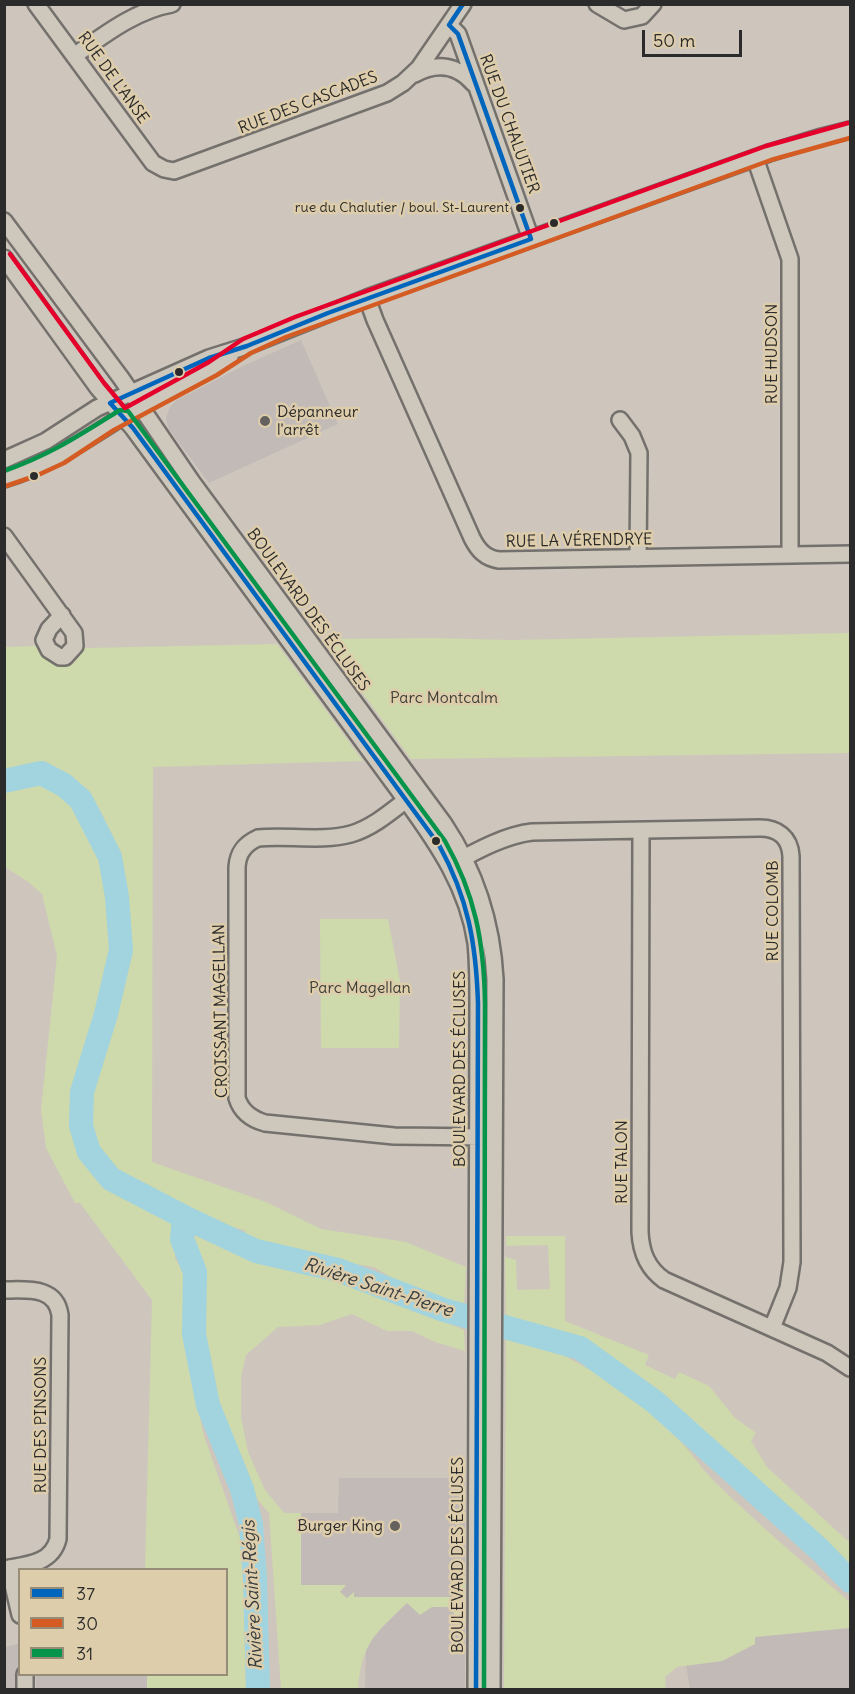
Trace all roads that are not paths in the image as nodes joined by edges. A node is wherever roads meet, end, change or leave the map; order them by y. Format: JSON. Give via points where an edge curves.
{"nodes":[{"id":1,"x":36,"y":4,"type":"edge"},
{"id":2,"x":172,"y":4,"type":"edge"},
{"id":3,"x":464,"y":4,"type":"edge"},
{"id":4,"x":597,"y":4,"type":"edge"},
{"id":5,"x":653,"y":4,"type":"edge"},
{"id":6,"x":449,"y":25,"type":"junction"},
{"id":7,"x":74,"y":56,"type":"junction"},
{"id":8,"x":413,"y":75,"type":"junction"},
{"id":9,"x":478,"y":90,"type":"junction"},
{"id":10,"x":850,"y":130,"type":"edge"},
{"id":11,"x":755,"y":158,"type":"junction"},
{"id":12,"x":164,"y":169,"type":"joint"},
{"id":13,"x":7,"y":230,"type":"edge"},
{"id":14,"x":531,"y":239,"type":"junction"},
{"id":15,"x":4,"y":258,"type":"edge"},
{"id":16,"x":33,"y":260,"type":"junction"},
{"id":17,"x":9,"y":277,"type":"edge"},
{"id":18,"x":368,"y":298,"type":"junction"},
{"id":19,"x":247,"y":346,"type":"junction"},
{"id":20,"x":131,"y":393,"type":"junction"},
{"id":21,"x":110,"y":403,"type":"junction"},
{"id":22,"x":140,"y":407,"type":"junction"},
{"id":23,"x":123,"y":417,"type":"junction"},
{"id":24,"x":620,"y":420,"type":"dead end"},
{"id":25,"x":4,"y":460,"type":"edge"},
{"id":26,"x":4,"y":479,"type":"edge"},
{"id":27,"x":4,"y":536,"type":"edge"},
{"id":28,"x":850,"y":554,"type":"edge"},
{"id":29,"x":790,"y":555,"type":"junction"},
{"id":30,"x":639,"y":558,"type":"junction"},
{"id":31,"x":62,"y":615,"type":"dead end"},
{"id":32,"x":419,"y":791,"type":"junction"},
{"id":33,"x":406,"y":800,"type":"junction"},
{"id":34,"x":640,"y":831,"type":"junction"},
{"id":35,"x":464,"y":857,"type":"junction"},
{"id":36,"x":450,"y":866,"type":"junction"},
{"id":37,"x":478,"y":1136,"type":"junction"},
{"id":38,"x":495,"y":1137,"type":"junction"},
{"id":39,"x":4,"y":1290,"type":"edge"},
{"id":40,"x":772,"y":1328,"type":"junction"},
{"id":41,"x":850,"y":1368,"type":"edge"},
{"id":42,"x":7,"y":1569,"type":"edge"},
{"id":43,"x":18,"y":1608,"type":"edge"},
{"id":44,"x":476,"y":1689,"type":"edge"},
{"id":45,"x":492,"y":1689,"type":"edge"}],
"edges":[{"from":1,"to":7,"type":"street","name":"RUE DE L'ANSE"},
{"from":2,"to":7,"type":"street","via":[[135,17]]},
{"from":3,"to":6,"type":"street","name":"RUE DES CASCADES"},
{"from":4,"to":5,"type":"street","via":[[624,20],[642,16]]},
{"from":6,"to":8,"type":"street","name":"RUE DES CASCADES"},
{"from":6,"to":9,"type":"street","name":"RUE DU CHALUTIER","via":[[458,34]]},
{"from":7,"to":12,"type":"street","name":"RUE DE L'ANSE","via":[[149,158]]},
{"from":8,"to":9,"type":"street","via":[[433,67],[452,68]]},
{"from":8,"to":12,"type":"street","name":"RUE DES CASCADES","via":[[366,103],[182,170]]},
{"from":9,"to":14,"type":"street","name":"RUE DU CHALUTIER"},
{"from":10,"to":11,"type":"street"},
{"from":11,"to":14,"type":"street"},
{"from":11,"to":29,"type":"street","name":"RUE HUDSON","via":[[790,259]]},
{"from":13,"to":16,"type":"street","name":"BOULEVARD DES ÉCLUSES"},
{"from":14,"to":18,"type":"street"},
{"from":15,"to":17,"type":"street","name":"BOULEVARD DES ÉCLUSES"},
{"from":16,"to":17,"type":"street"},
{"from":16,"to":20,"type":"street","name":"BOULEVARD DES ÉCLUSES"},
{"from":17,"to":21,"type":"street","name":"BOULEVARD DES ÉCLUSES"},
{"from":18,"to":19,"type":"street"},
{"from":18,"to":30,"type":"street","name":"RUE LA VÉRENDRYE","via":[[481,552],[499,560]]},
{"from":19,"to":20,"type":"street","via":[[201,361]]},
{"from":19,"to":22,"type":"street"},
{"from":20,"to":21,"type":"street"},
{"from":20,"to":22,"type":"street","name":"BOULEVARD DES ÉCLUSES"},
{"from":21,"to":23,"type":"street","name":"BOULEVARD DES ÉCLUSES"},
{"from":21,"to":25,"type":"street","via":[[46,441]]},
{"from":22,"to":23,"type":"street"},
{"from":22,"to":32,"type":"street","name":"BOULEVARD DES ÉCLUSES"},
{"from":23,"to":26,"type":"street","via":[[61,456]]},
{"from":23,"to":33,"type":"street","name":"BOULEVARD DES ÉCLUSES"},
{"from":24,"to":30,"type":"street","via":[[632,436],[640,461]]},
{"from":27,"to":31,"type":"street"},
{"from":28,"to":29,"type":"street","name":"RUE LA VÉRENDRYE"},
{"from":29,"to":30,"type":"street","name":"RUE LA VÉRENDRYE"},
{"from":32,"to":33,"type":"street","name":"CROISSANT MAGELLAN"},
{"from":32,"to":35,"type":"street","name":"BOULEVARD DES ÉCLUSES"},
{"from":33,"to":36,"type":"street","name":"BOULEVARD DES ÉCLUSES"},
{"from":33,"to":37,"type":"street","name":"CROISSANT MAGELLAN","via":[[351,834],[258,838],[241,852],[237,867],[237,1098],[244,1112],[264,1123],[400,1136]]},
{"from":34,"to":35,"type":"street","name":"RUE COLOMB","via":[[526,832]]},
{"from":34,"to":40,"type":"street","name":"RUE TALON","via":[[641,1246],[648,1263],[664,1280]]},
{"from":34,"to":40,"type":"street","name":"RUE COLOMB","via":[[765,828],[784,836],[791,850],[792,1262],[788,1287]]},
{"from":35,"to":36,"type":"street","name":"RUE COLOMB"},
{"from":35,"to":38,"type":"street","name":"BOULEVARD DES ÉCLUSES","via":[[483,903],[492,945]]},
{"from":36,"to":37,"type":"street","name":"BOULEVARD DES ÉCLUSES","via":[[466,904],[476,948]]},
{"from":37,"to":38,"type":"street","name":"CROISSANT MAGELLAN"},
{"from":37,"to":44,"type":"street","name":"BOULEVARD DES ÉCLUSES"},
{"from":38,"to":45,"type":"street","name":"BOULEVARD DES ÉCLUSES"},
{"from":39,"to":42,"type":"street","name":"RUE DES PINSONS","via":[[42,1291],[54,1299],[59,1310],[60,1338],[59,1532],[53,1552],[40,1561]]},
{"from":40,"to":41,"type":"street","name":"RUE TALON"},
{"from":42,"to":43,"type":"street"}]}
